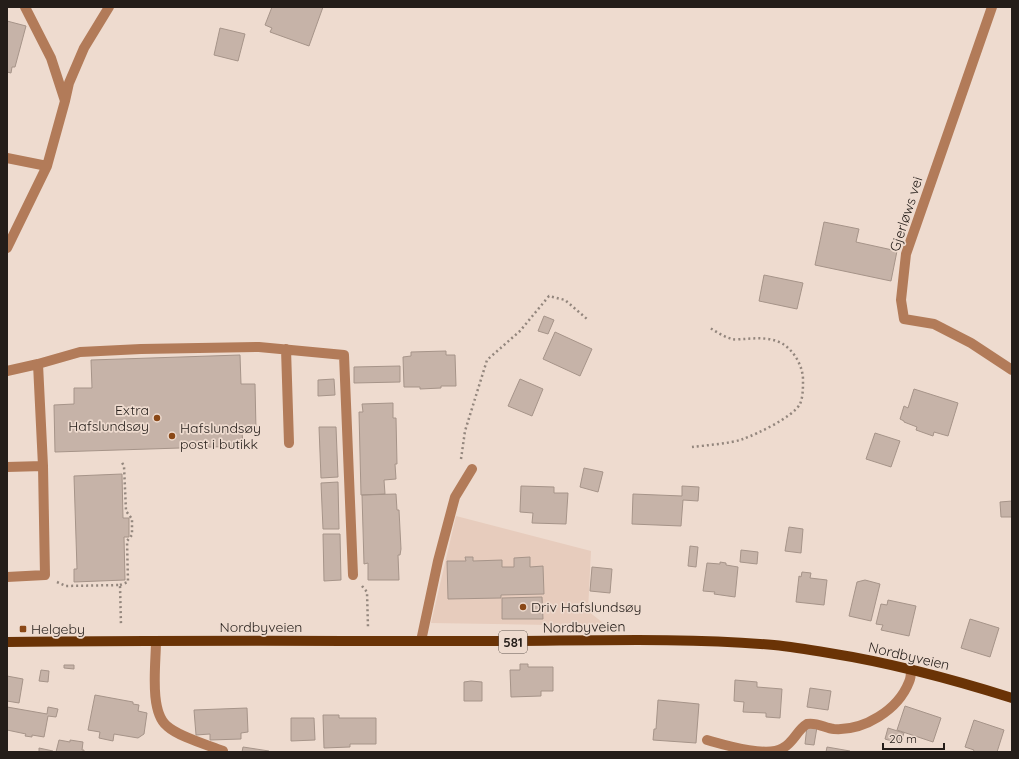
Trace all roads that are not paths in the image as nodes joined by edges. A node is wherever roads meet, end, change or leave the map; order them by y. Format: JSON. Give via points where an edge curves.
{"nodes":[{"id":1,"x":25,"y":7,"type":"edge"},
{"id":2,"x":110,"y":7,"type":"edge"},
{"id":3,"x":992,"y":7,"type":"edge"},
{"id":4,"x":65,"y":101,"type":"junction"},
{"id":5,"x":7,"y":158,"type":"edge"},
{"id":6,"x":47,"y":166,"type":"junction"},
{"id":7,"x":7,"y":248,"type":"edge"},
{"id":8,"x":286,"y":349,"type":"junction"},
{"id":9,"x":38,"y":364,"type":"junction"},
{"id":10,"x":1012,"y":370,"type":"edge"},
{"id":11,"x":7,"y":371,"type":"edge"},
{"id":12,"x":289,"y":443,"type":"dead end"},
{"id":13,"x":43,"y":466,"type":"junction"},
{"id":14,"x":7,"y":467,"type":"edge"},
{"id":15,"x":472,"y":469,"type":"dead end"},
{"id":16,"x":353,"y":575,"type":"road end"},
{"id":17,"x":7,"y":577,"type":"edge"},
{"id":18,"x":156,"y":641,"type":"junction"},
{"id":19,"x":421,"y":641,"type":"junction"},
{"id":20,"x":7,"y":642,"type":"edge"},
{"id":21,"x":911,"y":669,"type":"junction"},
{"id":22,"x":1012,"y":698,"type":"edge"},
{"id":23,"x":707,"y":740,"type":"dead end"},
{"id":24,"x":223,"y":751,"type":"edge"}],
"edges":[{"from":1,"to":4,"type":"street","via":[[51,58]]},
{"from":2,"to":4,"type":"street","via":[[84,48],[69,83]]},
{"from":3,"to":10,"type":"street","name":"Gjerløws vei","via":[[906,254],[901,300],[904,318],[934,324],[971,343]]},
{"from":4,"to":6,"type":"street"},
{"from":5,"to":6,"type":"street"},
{"from":6,"to":7,"type":"street"},
{"from":8,"to":9,"type":"street","via":[[259,347],[80,352]]},
{"from":8,"to":12,"type":"street"},
{"from":8,"to":16,"type":"street","via":[[344,355]]},
{"from":9,"to":11,"type":"street"},
{"from":9,"to":13,"type":"street"},
{"from":13,"to":14,"type":"street"},
{"from":13,"to":17,"type":"street","via":[[45,575]]},
{"from":15,"to":19,"type":"street","via":[[455,497]]},
{"from":18,"to":19,"type":"main road","name":"Nordbyveien","number":"581"},
{"from":18,"to":20,"type":"main road","name":"Nordbyveien","number":"581"},
{"from":18,"to":24,"type":"street","via":[[155,697],[161,719],[168,727],[181,734]]},
{"from":19,"to":21,"type":"main road","name":"Nordbyveien","number":"581","via":[[711,641],[777,645]]},
{"from":21,"to":22,"type":"main road","name":"Nordbyveien","number":"581"},
{"from":21,"to":23,"type":"street","via":[[910,681],[899,698],[884,713],[864,724],[852,728],[833,729],[819,724],[807,724],[783,749],[776,750],[756,752]]}]}
